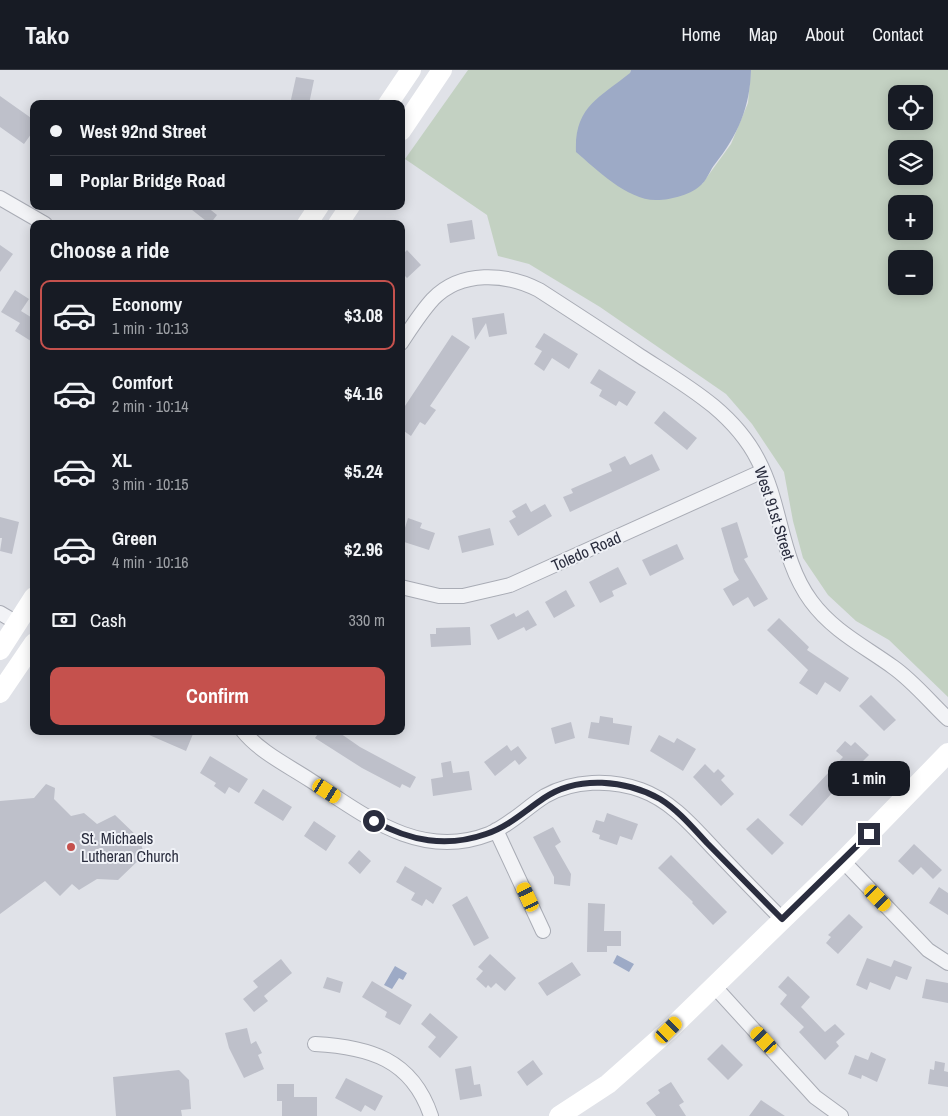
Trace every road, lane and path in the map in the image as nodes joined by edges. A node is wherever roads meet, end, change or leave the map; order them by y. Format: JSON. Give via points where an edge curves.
{"nodes":[{"id":1,"x":411,"y":70,"type":"edge"},
{"id":2,"x":442,"y":70,"type":"edge"},
{"id":3,"x":391,"y":100,"type":"edge"},
{"id":4,"x":405,"y":125,"type":"edge"},
{"id":5,"x":0,"y":198,"type":"edge"},
{"id":6,"x":38,"y":220,"type":"edge"},
{"id":7,"x":405,"y":338,"type":"edge"},
{"id":8,"x":763,"y":471,"type":"junction"},
{"id":9,"x":405,"y":588,"type":"edge"},
{"id":10,"x":30,"y":600,"type":"edge"},
{"id":11,"x":8,"y":618,"type":"edge"},
{"id":12,"x":30,"y":649,"type":"edge"},
{"id":13,"x":0,"y":650,"type":"edge"},
{"id":14,"x":0,"y":693,"type":"edge"},
{"id":15,"x":948,"y":719,"type":"edge"},
{"id":16,"x":247,"y":735,"type":"edge"},
{"id":17,"x":948,"y":753,"type":"edge"},
{"id":18,"x":496,"y":830,"type":"junction"},
{"id":19,"x":843,"y":861,"type":"junction"},
{"id":20,"x":782,"y":919,"type":"junction"},
{"id":21,"x":543,"y":931,"type":"dead end"},
{"id":22,"x":948,"y":963,"type":"edge"},
{"id":23,"x":714,"y":986,"type":"junction"},
{"id":24,"x":315,"y":1044,"type":"dead end"},
{"id":25,"x":431,"y":1116,"type":"edge"},
{"id":26,"x":560,"y":1116,"type":"edge"},
{"id":27,"x":841,"y":1116,"type":"edge"}],
"edges":[{"from":1,"to":3,"type":"street"},
{"from":2,"to":4,"type":"street"},
{"from":5,"to":6,"type":"street"},
{"from":7,"to":8,"type":"street","name":"West 91st Street","via":[[435,298],[453,286],[472,279],[506,277],[523,282],[718,408],[740,432]]},
{"from":8,"to":9,"type":"street","name":"Toledo Road","via":[[510,585],[463,596],[439,596]]},
{"from":8,"to":15,"type":"street","name":"West 91st Street","via":[[771,489],[785,548],[811,600],[836,628],[894,668]]},
{"from":10,"to":11,"type":"street"},
{"from":11,"to":13,"type":"street"},
{"from":12,"to":14,"type":"street"},
{"from":16,"to":18,"type":"street","via":[[265,751],[394,832],[417,840],[440,842],[463,840]]},
{"from":17,"to":19,"type":"street"},
{"from":18,"to":20,"type":"street","via":[[546,796],[569,787],[593,783],[618,784],[641,790],[662,800],[681,816]]},
{"from":18,"to":21,"type":"street"},
{"from":19,"to":20,"type":"street"},
{"from":19,"to":22,"type":"street","via":[[928,950]]},
{"from":20,"to":23,"type":"street"},
{"from":23,"to":26,"type":"street","via":[[608,1084]]},
{"from":23,"to":27,"type":"street","via":[[815,1097]]},
{"from":24,"to":25,"type":"street","via":[[364,1050],[384,1058],[416,1085]]}]}
